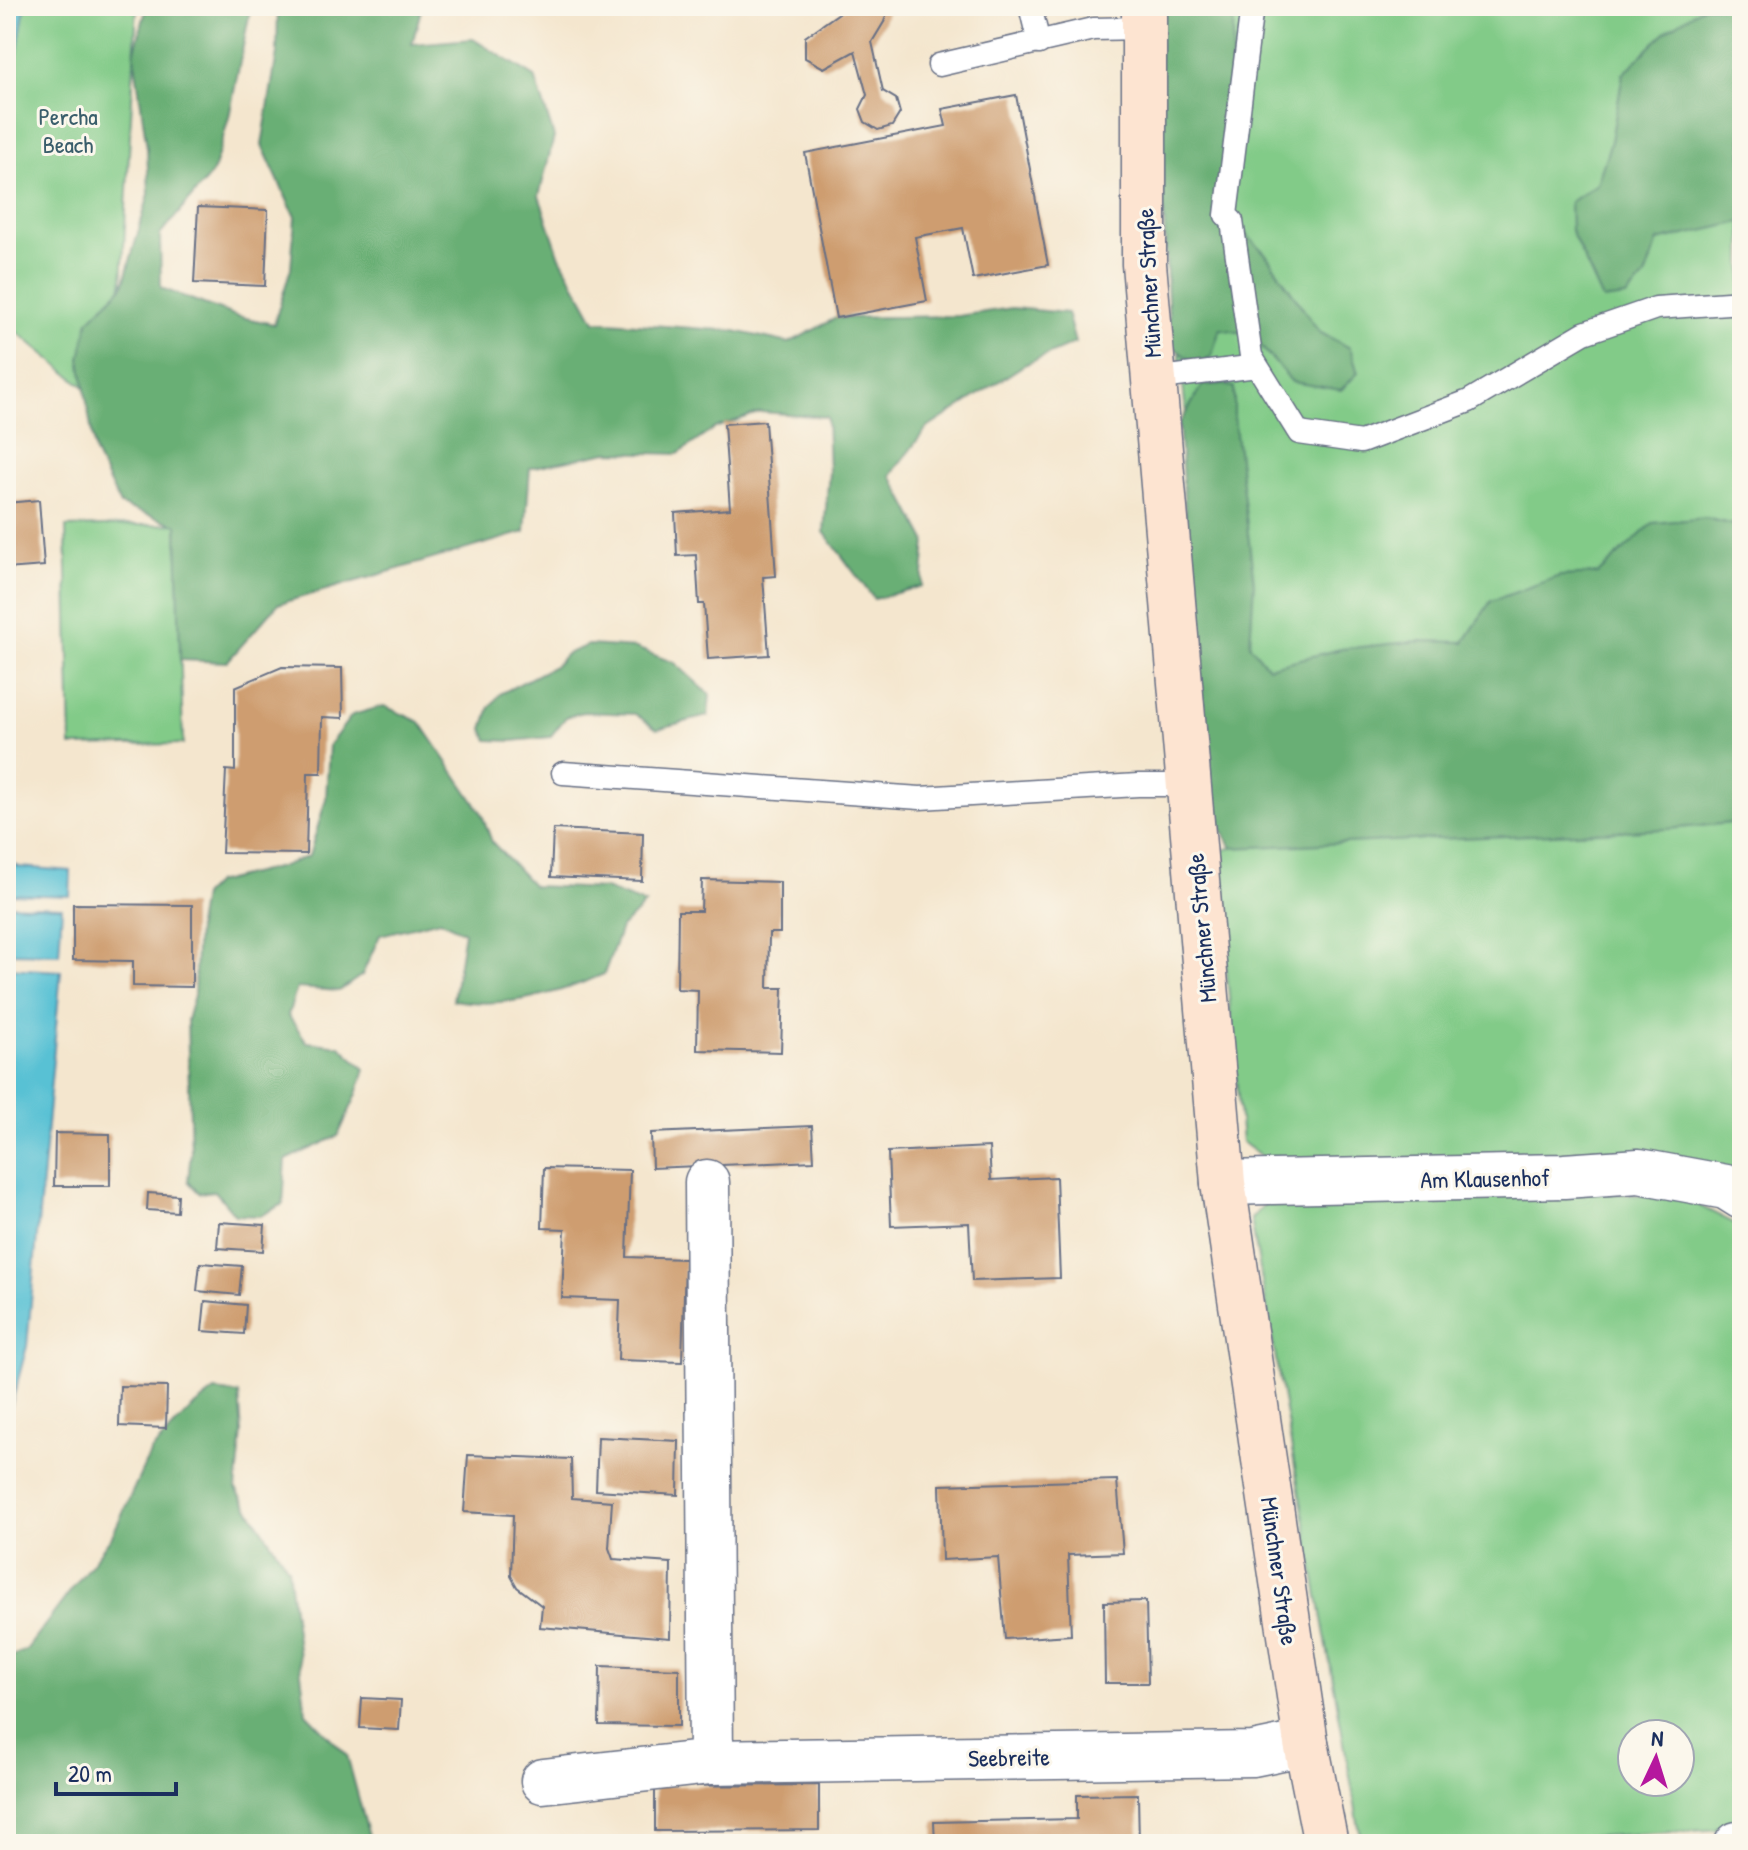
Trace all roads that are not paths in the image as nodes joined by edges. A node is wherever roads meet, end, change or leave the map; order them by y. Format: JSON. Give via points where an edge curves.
{"nodes":[{"id":1,"x":1030,"y":6,"type":"edge"},
{"id":2,"x":1252,"y":6,"type":"edge"},
{"id":3,"x":1144,"y":17,"type":"edge"},
{"id":4,"x":1039,"y":43,"type":"junction"},
{"id":5,"x":939,"y":65,"type":"dead end"},
{"id":6,"x":1742,"y":302,"type":"edge"},
{"id":7,"x":1257,"y":366,"type":"junction"},
{"id":8,"x":1153,"y":379,"type":"junction"},
{"id":9,"x":563,"y":773,"type":"dead end"},
{"id":10,"x":1188,"y":785,"type":"junction"},
{"id":11,"x":707,"y":1182,"type":"dead end"},
{"id":12,"x":1223,"y":1183,"type":"junction"},
{"id":13,"x":1742,"y":1197,"type":"edge"},
{"id":14,"x":1306,"y":1743,"type":"junction"},
{"id":15,"x":711,"y":1762,"type":"junction"},
{"id":16,"x":543,"y":1781,"type":"dead end"},
{"id":17,"x":1326,"y":1844,"type":"edge"}],
"edges":[{"from":1,"to":4,"type":"lane"},
{"from":2,"to":7,"type":"lane","via":[[1226,215],[1232,221],[1251,356]]},
{"from":3,"to":4,"type":"lane"},
{"from":3,"to":8,"type":"main road","name":"Münchner Straße","via":[[1144,264]]},
{"from":4,"to":5,"type":"lane"},
{"from":6,"to":7,"type":"lane","via":[[1656,308],[1584,333],[1469,401],[1361,442],[1299,433]]},
{"from":7,"to":8,"type":"lane"},
{"from":8,"to":10,"type":"main road","name":"Münchner Straße"},
{"from":9,"to":10,"type":"lane","via":[[920,798]]},
{"from":10,"to":12,"type":"main road","name":"Münchner Straße"},
{"from":11,"to":15,"type":"street"},
{"from":12,"to":13,"type":"street","name":"Am Klausenhof","via":[[1639,1171],[1726,1187]]},
{"from":12,"to":14,"type":"main road","name":"Münchner Straße"},
{"from":14,"to":15,"type":"street","name":"Seebreite","via":[[1253,1754]]},
{"from":14,"to":17,"type":"main road","name":"Münchner Straße"},
{"from":15,"to":16,"type":"street","name":"Seebreite"}]}
